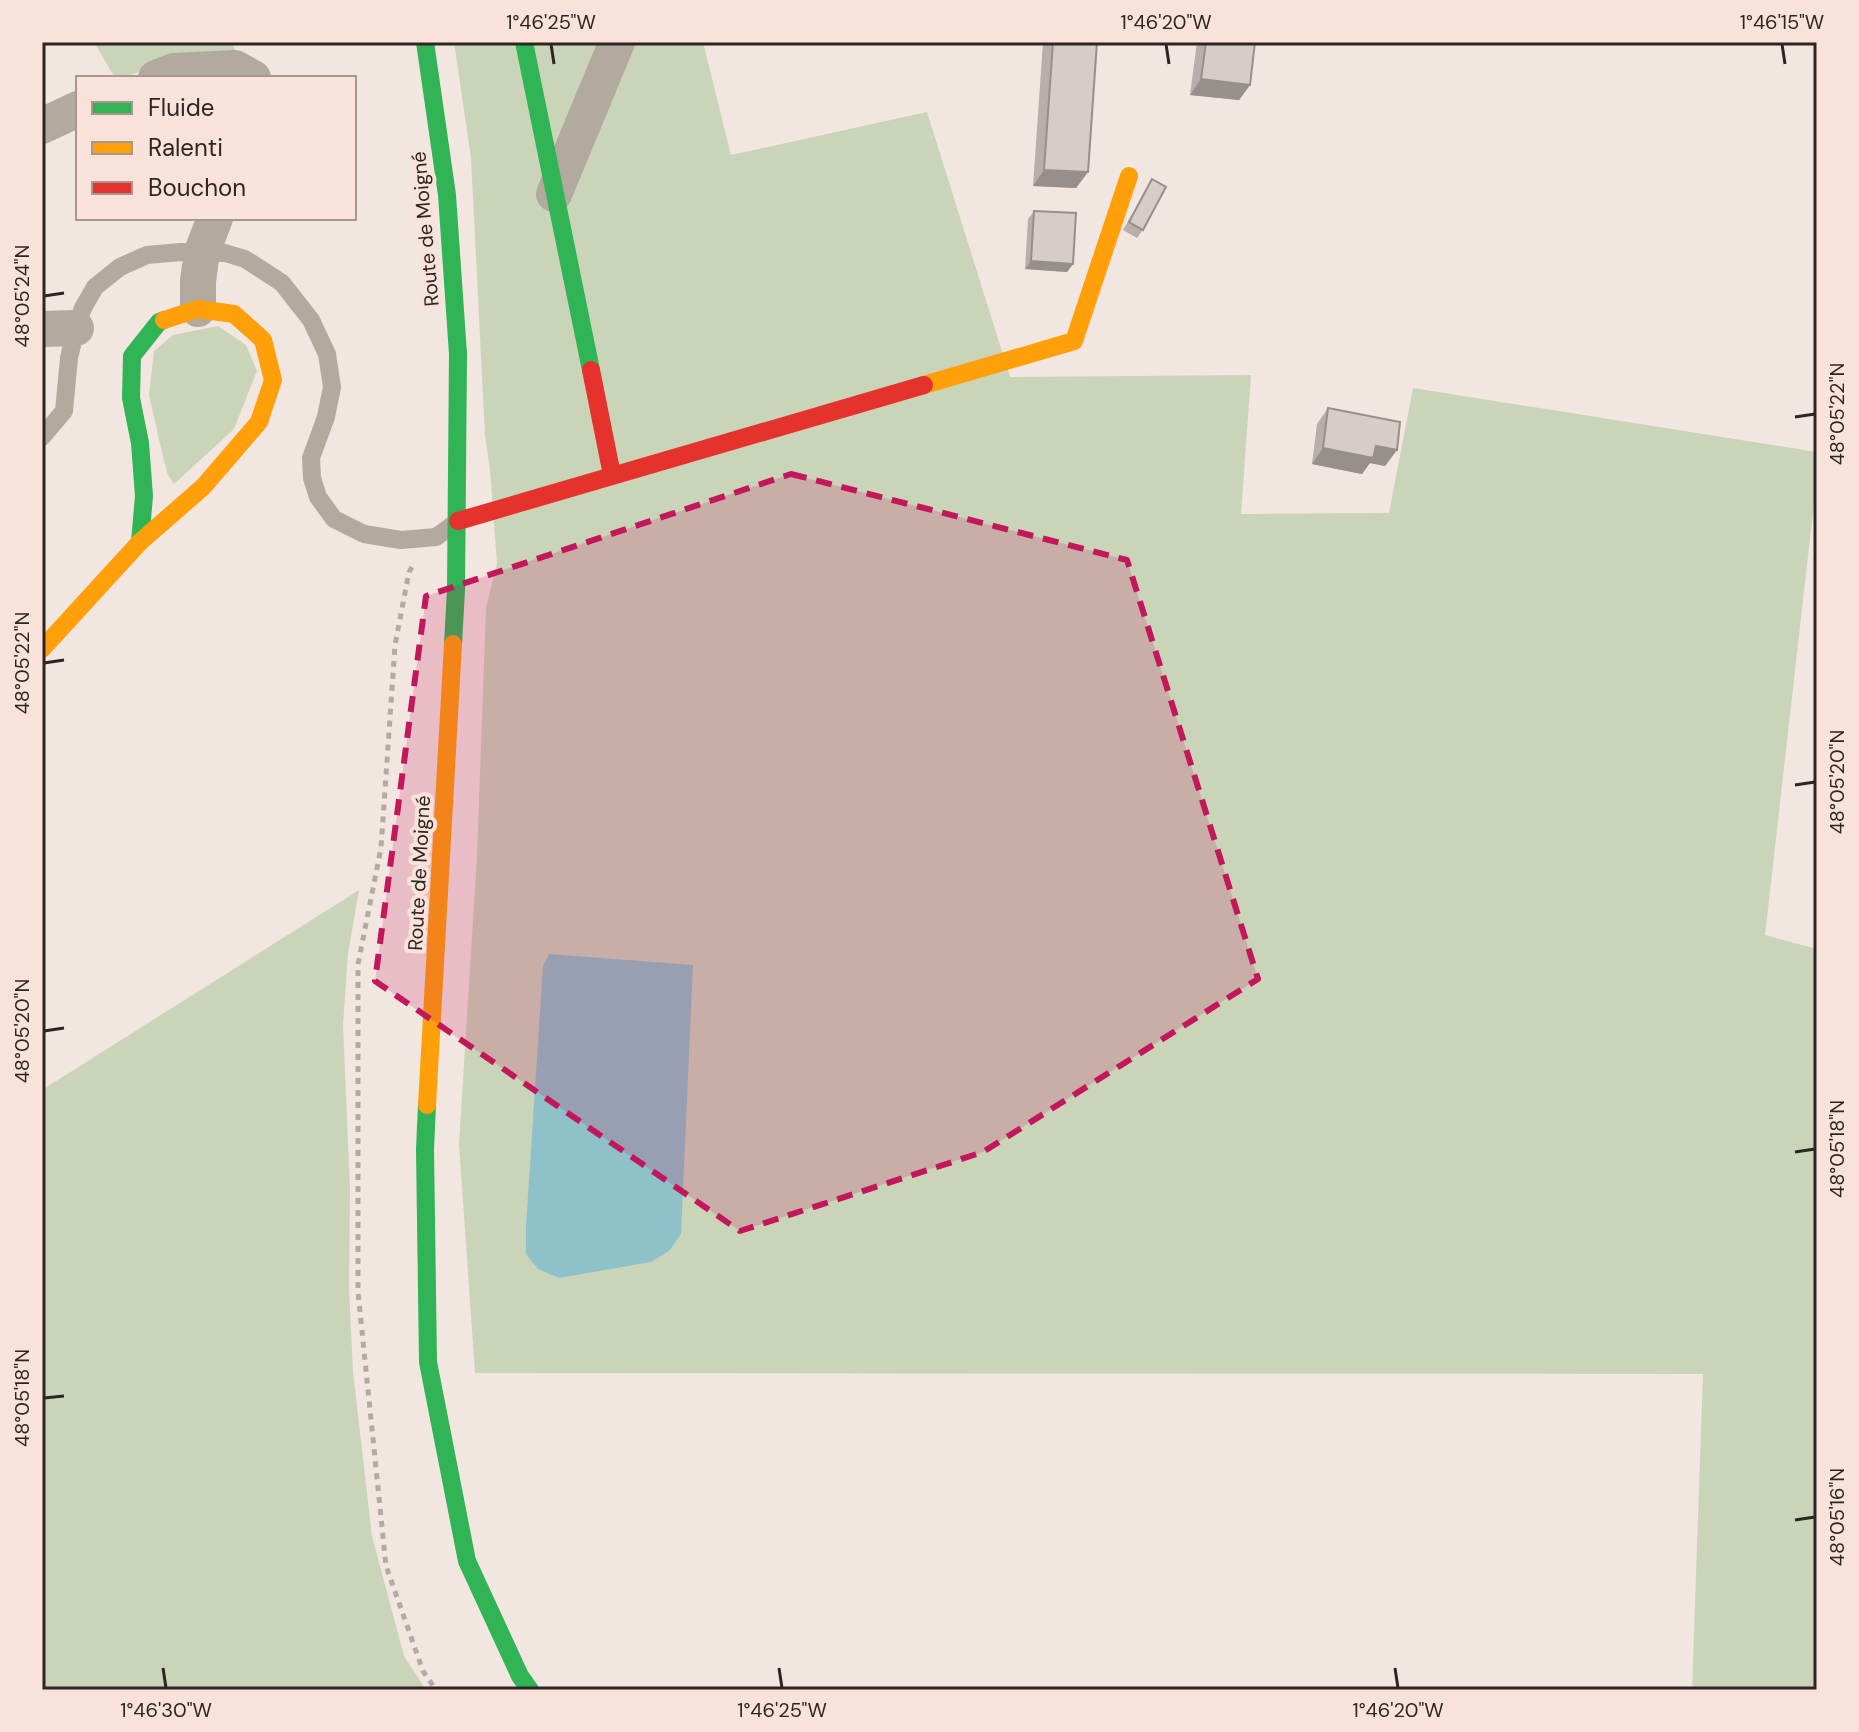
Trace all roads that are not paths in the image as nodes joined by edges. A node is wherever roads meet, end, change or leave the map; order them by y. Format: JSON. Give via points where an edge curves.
{"nodes":[{"id":1,"x":425,"y":42,"type":"edge"},
{"id":2,"x":524,"y":42,"type":"edge"},
{"id":3,"x":617,"y":42,"type":"edge"},
{"id":4,"x":161,"y":76,"type":"edge"},
{"id":5,"x":249,"y":76,"type":"edge"},
{"id":6,"x":76,"y":110,"type":"edge"},
{"id":7,"x":76,"y":121,"type":"edge"},
{"id":8,"x":42,"y":126,"type":"edge"},
{"id":9,"x":1129,"y":176,"type":"dead end"},
{"id":10,"x":554,"y":194,"type":"junction"},
{"id":11,"x":214,"y":220,"type":"edge"},
{"id":12,"x":202,"y":252,"type":"junction"},
{"id":13,"x":198,"y":309,"type":"junction"},
{"id":14,"x":59,"y":329,"type":"edge"},
{"id":15,"x":42,"y":437,"type":"edge"},
{"id":16,"x":612,"y":475,"type":"junction"},
{"id":17,"x":458,"y":521,"type":"junction"},
{"id":18,"x":140,"y":542,"type":"junction"},
{"id":19,"x":42,"y":649,"type":"edge"},
{"id":20,"x":530,"y":1690,"type":"edge"}],
"edges":[{"from":1,"to":17,"type":"street","name":"Route de Moigné","via":[[447,195],[458,354]]},
{"from":2,"to":10,"type":"street"},
{"from":3,"to":10,"type":"street"},
{"from":4,"to":5,"type":"street","via":[[235,68]]},
{"from":6,"to":8,"type":"street"},
{"from":7,"to":8,"type":"street"},
{"from":9,"to":16,"type":"street","via":[[1074,341]]},
{"from":10,"to":16,"type":"street"},
{"from":11,"to":12,"type":"street"},
{"from":12,"to":13,"type":"street"},
{"from":12,"to":14,"type":"lane","via":[[147,255],[120,267]]},
{"from":12,"to":17,"type":"lane","via":[[245,259],[282,283],[311,320],[327,354],[332,387],[311,458],[312,478],[334,519],[364,534],[401,540],[436,537]]},
{"from":13,"to":18,"type":"street","via":[[159,322],[132,356],[131,398],[144,496]]},
{"from":13,"to":18,"type":"street","via":[[234,314],[263,340],[273,380],[259,422],[203,487]]},
{"from":14,"to":15,"type":"lane","via":[[69,358],[64,411]]},
{"from":16,"to":17,"type":"street"},
{"from":17,"to":20,"type":"street","name":"Route de Moigné","via":[[425,1149],[428,1362],[467,1561]]},
{"from":18,"to":19,"type":"street"}]}
